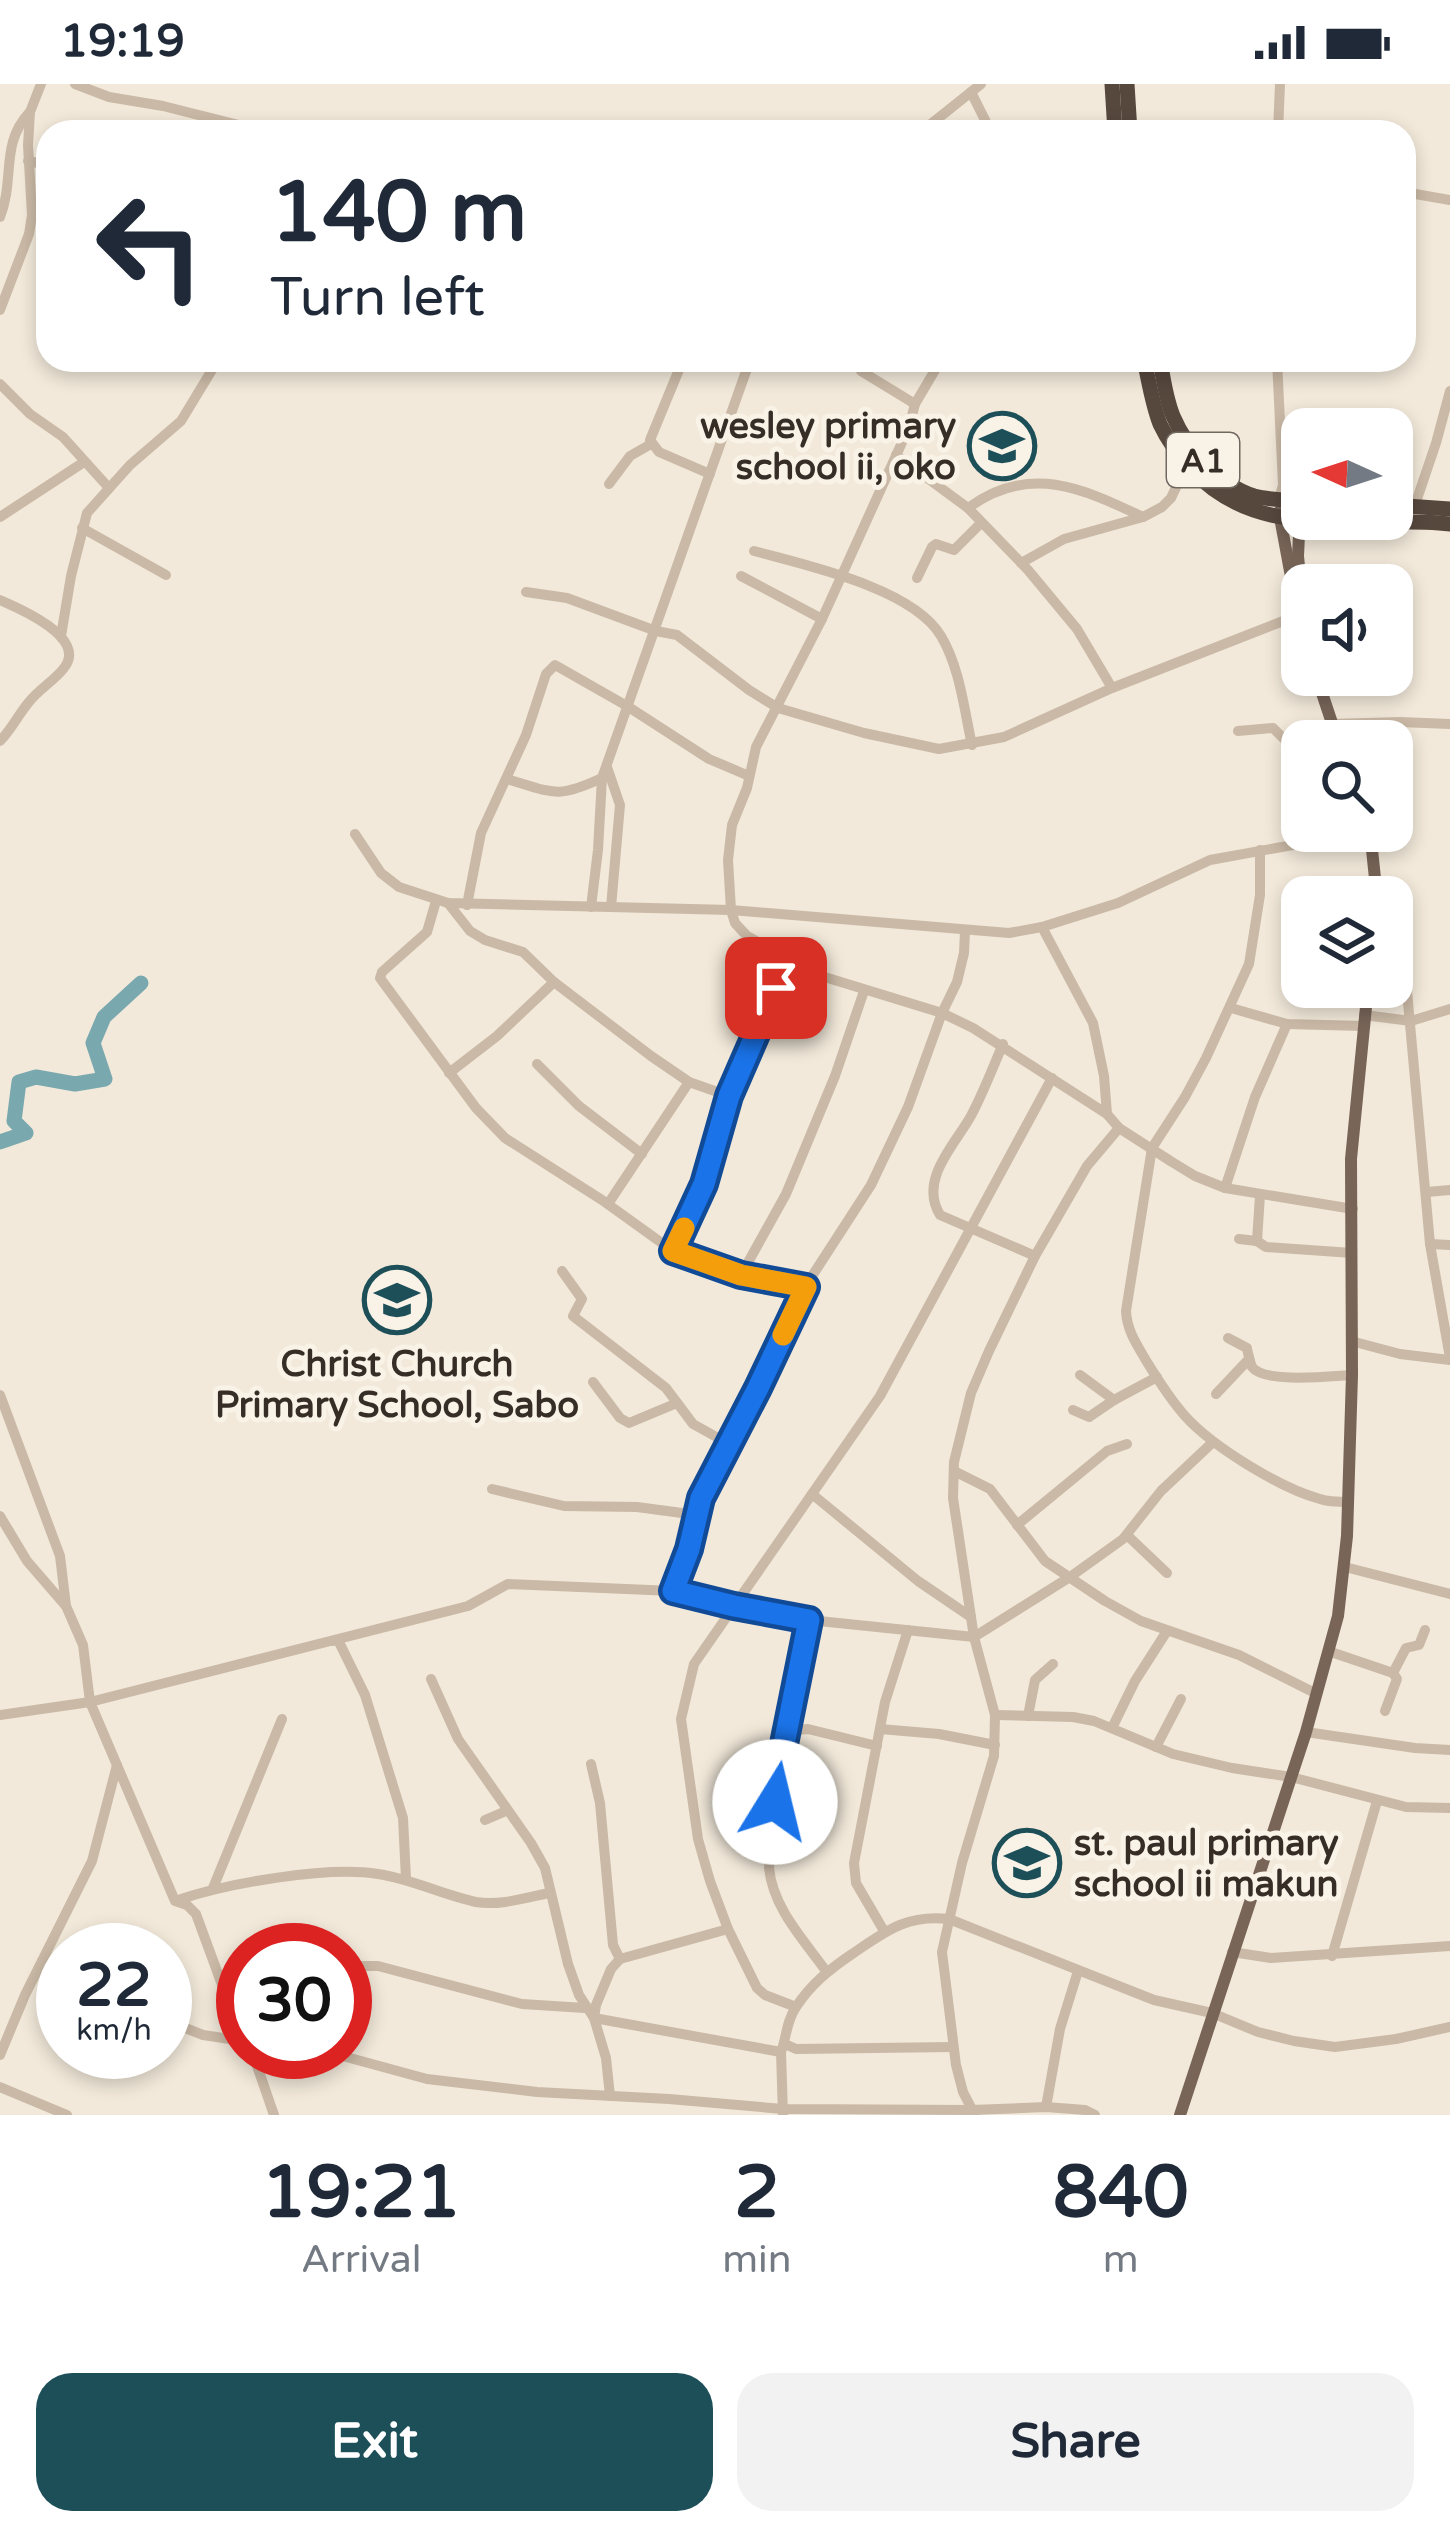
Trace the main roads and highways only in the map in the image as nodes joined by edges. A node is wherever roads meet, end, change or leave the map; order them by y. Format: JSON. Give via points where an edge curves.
{"nodes":[{"id":1,"x":1112,"y":84,"type":"edge"},
{"id":2,"x":1127,"y":84,"type":"edge"},
{"id":3,"x":1114,"y":120,"type":"edge"},
{"id":4,"x":1129,"y":120,"type":"edge"},
{"id":5,"x":1147,"y":372,"type":"edge"},
{"id":6,"x":1163,"y":372,"type":"edge"},
{"id":7,"x":1281,"y":492,"type":"joint"},
{"id":8,"x":1413,"y":505,"type":"edge"},
{"id":9,"x":1450,"y":508,"type":"edge"},
{"id":10,"x":1278,"y":519,"type":"junction"},
{"id":11,"x":1281,"y":519,"type":"edge"},
{"id":12,"x":1413,"y":523,"type":"edge"},
{"id":13,"x":1450,"y":524,"type":"edge"},
{"id":14,"x":1289,"y":564,"type":"edge"},
{"id":15,"x":1366,"y":1008,"type":"edge"},
{"id":16,"x":1180,"y":2115,"type":"edge"}],
"edges":[{"from":1,"to":3,"type":"highway"},
{"from":2,"to":4,"type":"highway"},
{"from":5,"to":10,"type":"highway","number":"A1","via":[[1159,420],[1187,464],[1235,504]]},
{"from":6,"to":7,"type":"highway","number":"A1","via":[[1172,415],[1197,454],[1242,490],[1258,497]]},
{"from":7,"to":10,"type":"main road"},
{"from":8,"to":9,"type":"highway"},
{"from":10,"to":11,"type":"highway","number":"A1"},
{"from":10,"to":14,"type":"main road"},
{"from":12,"to":13,"type":"highway","number":"A1"},
{"from":15,"to":16,"type":"main road","via":[[1351,1159],[1352,1375],[1338,1616]]}]}
